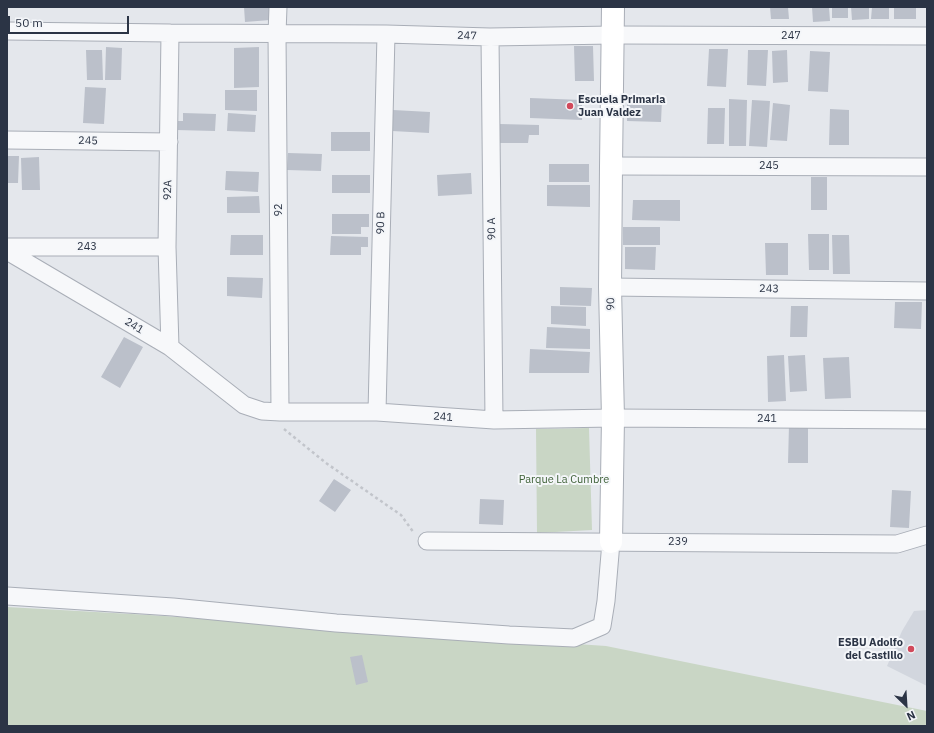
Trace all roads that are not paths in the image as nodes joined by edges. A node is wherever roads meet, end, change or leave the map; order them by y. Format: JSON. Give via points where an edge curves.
{"nodes":[{"id":1,"x":278,"y":7,"type":"edge"},
{"id":2,"x":613,"y":7,"type":"edge"},
{"id":3,"x":7,"y":31,"type":"edge"},
{"id":4,"x":170,"y":33,"type":"junction"},
{"id":5,"x":277,"y":34,"type":"junction"},
{"id":6,"x":386,"y":34,"type":"junction"},
{"id":7,"x":613,"y":35,"type":"junction"},
{"id":8,"x":927,"y":36,"type":"edge"},
{"id":9,"x":490,"y":37,"type":"junction"},
{"id":10,"x":7,"y":140,"type":"edge"},
{"id":11,"x":169,"y":142,"type":"junction"},
{"id":12,"x":611,"y":166,"type":"junction"},
{"id":13,"x":927,"y":166,"type":"edge"},
{"id":14,"x":7,"y":247,"type":"edge"},
{"id":15,"x":167,"y":247,"type":"junction"},
{"id":16,"x":7,"y":251,"type":"edge"},
{"id":17,"x":610,"y":287,"type":"junction"},
{"id":18,"x":927,"y":291,"type":"edge"},
{"id":19,"x":170,"y":347,"type":"junction"},
{"id":20,"x":280,"y":412,"type":"junction"},
{"id":21,"x":377,"y":412,"type":"junction"},
{"id":22,"x":614,"y":418,"type":"junction"},
{"id":23,"x":494,"y":420,"type":"junction"},
{"id":24,"x":927,"y":420,"type":"edge"},
{"id":25,"x":927,"y":535,"type":"edge"},
{"id":26,"x":427,"y":541,"type":"road end"},
{"id":27,"x":611,"y":542,"type":"junction"},
{"id":28,"x":7,"y":596,"type":"edge"}],
"edges":[{"from":1,"to":5,"type":"street","name":"92"},
{"from":2,"to":7,"type":"street","name":"90"},
{"from":3,"to":4,"type":"street","name":"247"},
{"from":4,"to":5,"type":"street","name":"247"},
{"from":4,"to":11,"type":"street","name":"92A"},
{"from":5,"to":6,"type":"street","name":"247"},
{"from":5,"to":20,"type":"street","name":"92"},
{"from":6,"to":9,"type":"street","name":"247"},
{"from":6,"to":21,"type":"street","name":"90 B"},
{"from":7,"to":8,"type":"street","name":"247"},
{"from":7,"to":9,"type":"street","name":"247"},
{"from":7,"to":12,"type":"street","name":"90"},
{"from":9,"to":23,"type":"street","name":"90 A"},
{"from":10,"to":11,"type":"street","name":"245"},
{"from":11,"to":15,"type":"street","name":"92A"},
{"from":12,"to":13,"type":"street","name":"245"},
{"from":12,"to":17,"type":"street","name":"90"},
{"from":14,"to":15,"type":"street","name":"243"},
{"from":15,"to":19,"type":"street","name":"92A"},
{"from":16,"to":19,"type":"street","name":"241"},
{"from":17,"to":18,"type":"street","name":"243"},
{"from":17,"to":22,"type":"street","name":"90"},
{"from":19,"to":20,"type":"street","name":"241","via":[[244,405],[262,412]]},
{"from":20,"to":21,"type":"street","name":"241"},
{"from":21,"to":23,"type":"street","name":"241"},
{"from":22,"to":23,"type":"street","name":"241"},
{"from":22,"to":24,"type":"street","name":"241"},
{"from":22,"to":27,"type":"street","name":"90"},
{"from":25,"to":27,"type":"street","name":"239","via":[[897,544]]},
{"from":26,"to":27,"type":"street","name":"239"},
{"from":27,"to":28,"type":"street","name":"90","via":[[602,626],[574,638],[344,623],[173,607]]}]}
